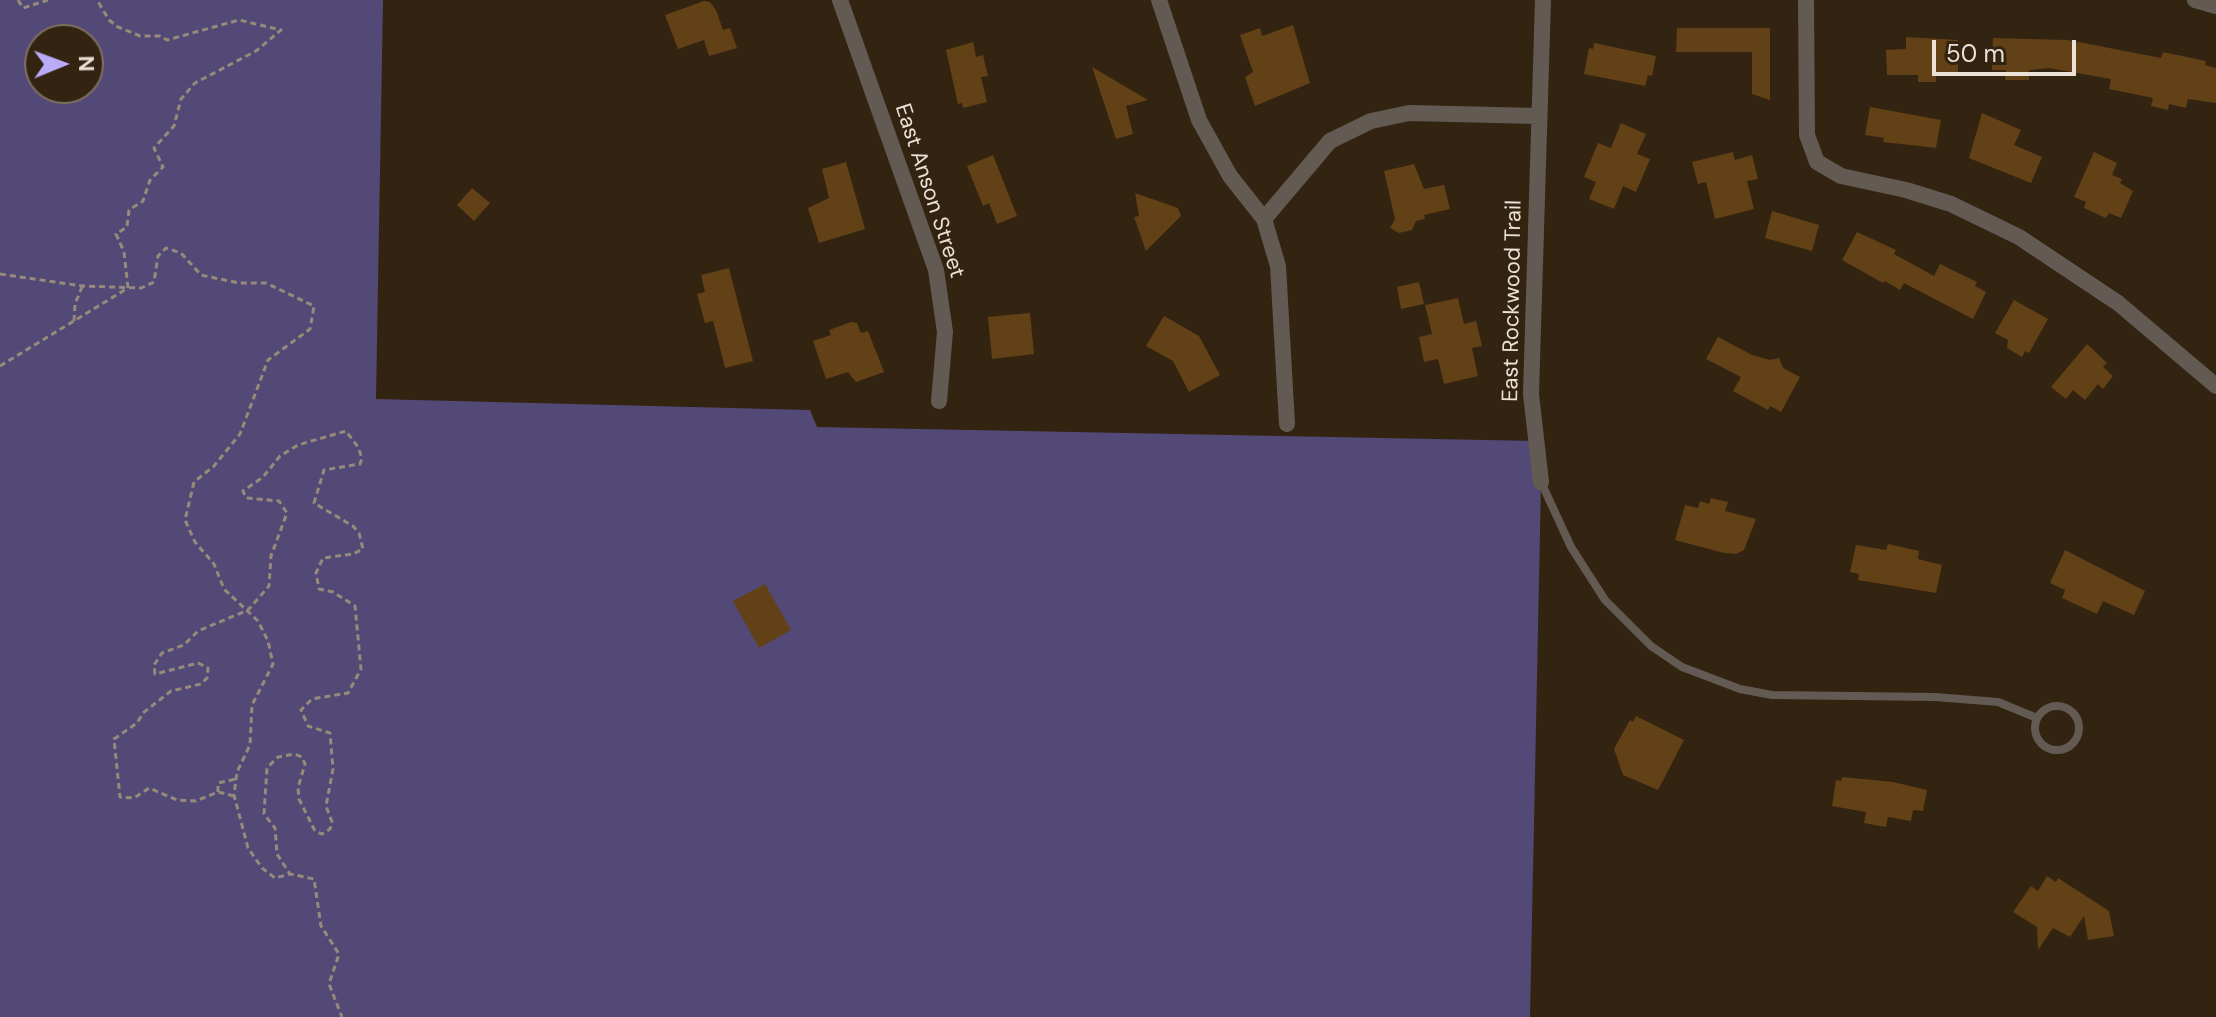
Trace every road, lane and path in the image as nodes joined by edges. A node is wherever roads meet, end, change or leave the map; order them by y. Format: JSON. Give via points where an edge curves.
{"nodes":[{"id":1,"x":18,"y":0,"type":"edge"},
{"id":2,"x":48,"y":0,"type":"edge"},
{"id":3,"x":97,"y":0,"type":"edge"},
{"id":4,"x":840,"y":0,"type":"edge"},
{"id":5,"x":1159,"y":0,"type":"edge"},
{"id":6,"x":1543,"y":0,"type":"edge"},
{"id":7,"x":1806,"y":0,"type":"edge"},
{"id":8,"x":2195,"y":0,"type":"edge"},
{"id":9,"x":2216,"y":6,"type":"edge"},
{"id":10,"x":1539,"y":116,"type":"junction"},
{"id":11,"x":1264,"y":219,"type":"junction"},
{"id":12,"x":0,"y":274,"type":"edge"},
{"id":13,"x":82,"y":286,"type":"junction"},
{"id":14,"x":128,"y":288,"type":"junction"},
{"id":15,"x":74,"y":321,"type":"junction"},
{"id":16,"x":0,"y":366,"type":"edge"},
{"id":17,"x":2216,"y":386,"type":"edge"},
{"id":18,"x":939,"y":401,"type":"dead end"},
{"id":19,"x":1287,"y":424,"type":"dead end"},
{"id":20,"x":1541,"y":482,"type":"joint"},
{"id":21,"x":248,"y":610,"type":"junction"},
{"id":22,"x":2037,"y":718,"type":"junction"},
{"id":23,"x":236,"y":779,"type":"junction"},
{"id":24,"x":218,"y":792,"type":"junction"},
{"id":25,"x":234,"y":796,"type":"junction"},
{"id":26,"x":290,"y":874,"type":"junction"},
{"id":27,"x":342,"y":1017,"type":"edge"}],
"edges":[{"from":1,"to":2,"type":"path","via":[[26,8]]},
{"from":3,"to":14,"type":"path","via":[[109,20],[140,36],[171,40],[239,20],[281,30],[256,51],[195,83],[181,99],[174,126],[154,148],[163,167],[150,180],[143,201],[129,210],[127,227],[116,234]]},
{"from":4,"to":18,"type":"street","name":"East Anson Street","via":[[936,270],[945,332]]},
{"from":5,"to":11,"type":"street","via":[[1199,120],[1230,176]]},
{"from":6,"to":10,"type":"street","name":"East Rockwood Trail"},
{"from":7,"to":17,"type":"street","via":[[1807,135],[1817,162],[1841,176],[1951,204],[2019,237],[2118,303]]},
{"from":8,"to":9,"type":"street"},
{"from":10,"to":11,"type":"street","via":[[1409,113],[1371,121],[1330,141]]},
{"from":10,"to":20,"type":"street","name":"East Rockwood Trail","via":[[1531,394]]},
{"from":11,"to":19,"type":"street","via":[[1278,266]]},
{"from":12,"to":13,"type":"path"},
{"from":13,"to":14,"type":"path"},
{"from":13,"to":15,"type":"path"},
{"from":14,"to":15,"type":"path"},
{"from":14,"to":21,"type":"path","via":[[154,282],[158,256],[166,248],[181,253],[201,275],[266,283],[314,306],[310,329],[268,360],[240,434],[189,492],[187,528],[214,564],[224,589]]},
{"from":15,"to":16,"type":"path"},
{"from":20,"to":22,"type":"lane","name":"East Rockwood Trail","via":[[1571,547],[1605,600],[1651,646],[1682,667],[1772,695],[1998,702]]},
{"from":21,"to":23,"type":"path","via":[[262,626],[273,664],[252,705],[250,745]]},
{"from":21,"to":24,"type":"path","via":[[162,653],[155,674],[198,663],[208,668],[207,678],[171,691],[114,739],[120,797],[134,798],[149,788],[169,799],[196,801]]},
{"from":21,"to":26,"type":"path","via":[[269,586],[271,556],[287,513],[279,501],[246,498],[243,491],[298,445],[346,431],[362,458],[360,464],[324,470],[313,496],[317,507],[353,526],[363,549],[323,558],[316,573],[319,589],[355,606],[361,669],[348,693],[312,699],[301,710],[308,726],[330,733],[330,829],[315,831],[299,799],[302,757],[278,757],[267,768],[264,814],[275,828],[277,854]]},
{"from":22,"to":22,"type":"lane","via":[[2034,732],[2041,745],[2054,751],[2073,745],[2079,735],[2078,718],[2066,707],[2049,707]]},
{"from":23,"to":24,"type":"path","via":[[218,783]]},
{"from":23,"to":25,"type":"path"},
{"from":24,"to":25,"type":"path"},
{"from":25,"to":26,"type":"path","via":[[253,857],[275,878]]},
{"from":26,"to":27,"type":"path","via":[[314,879],[321,926],[339,954],[329,984]]}]}
